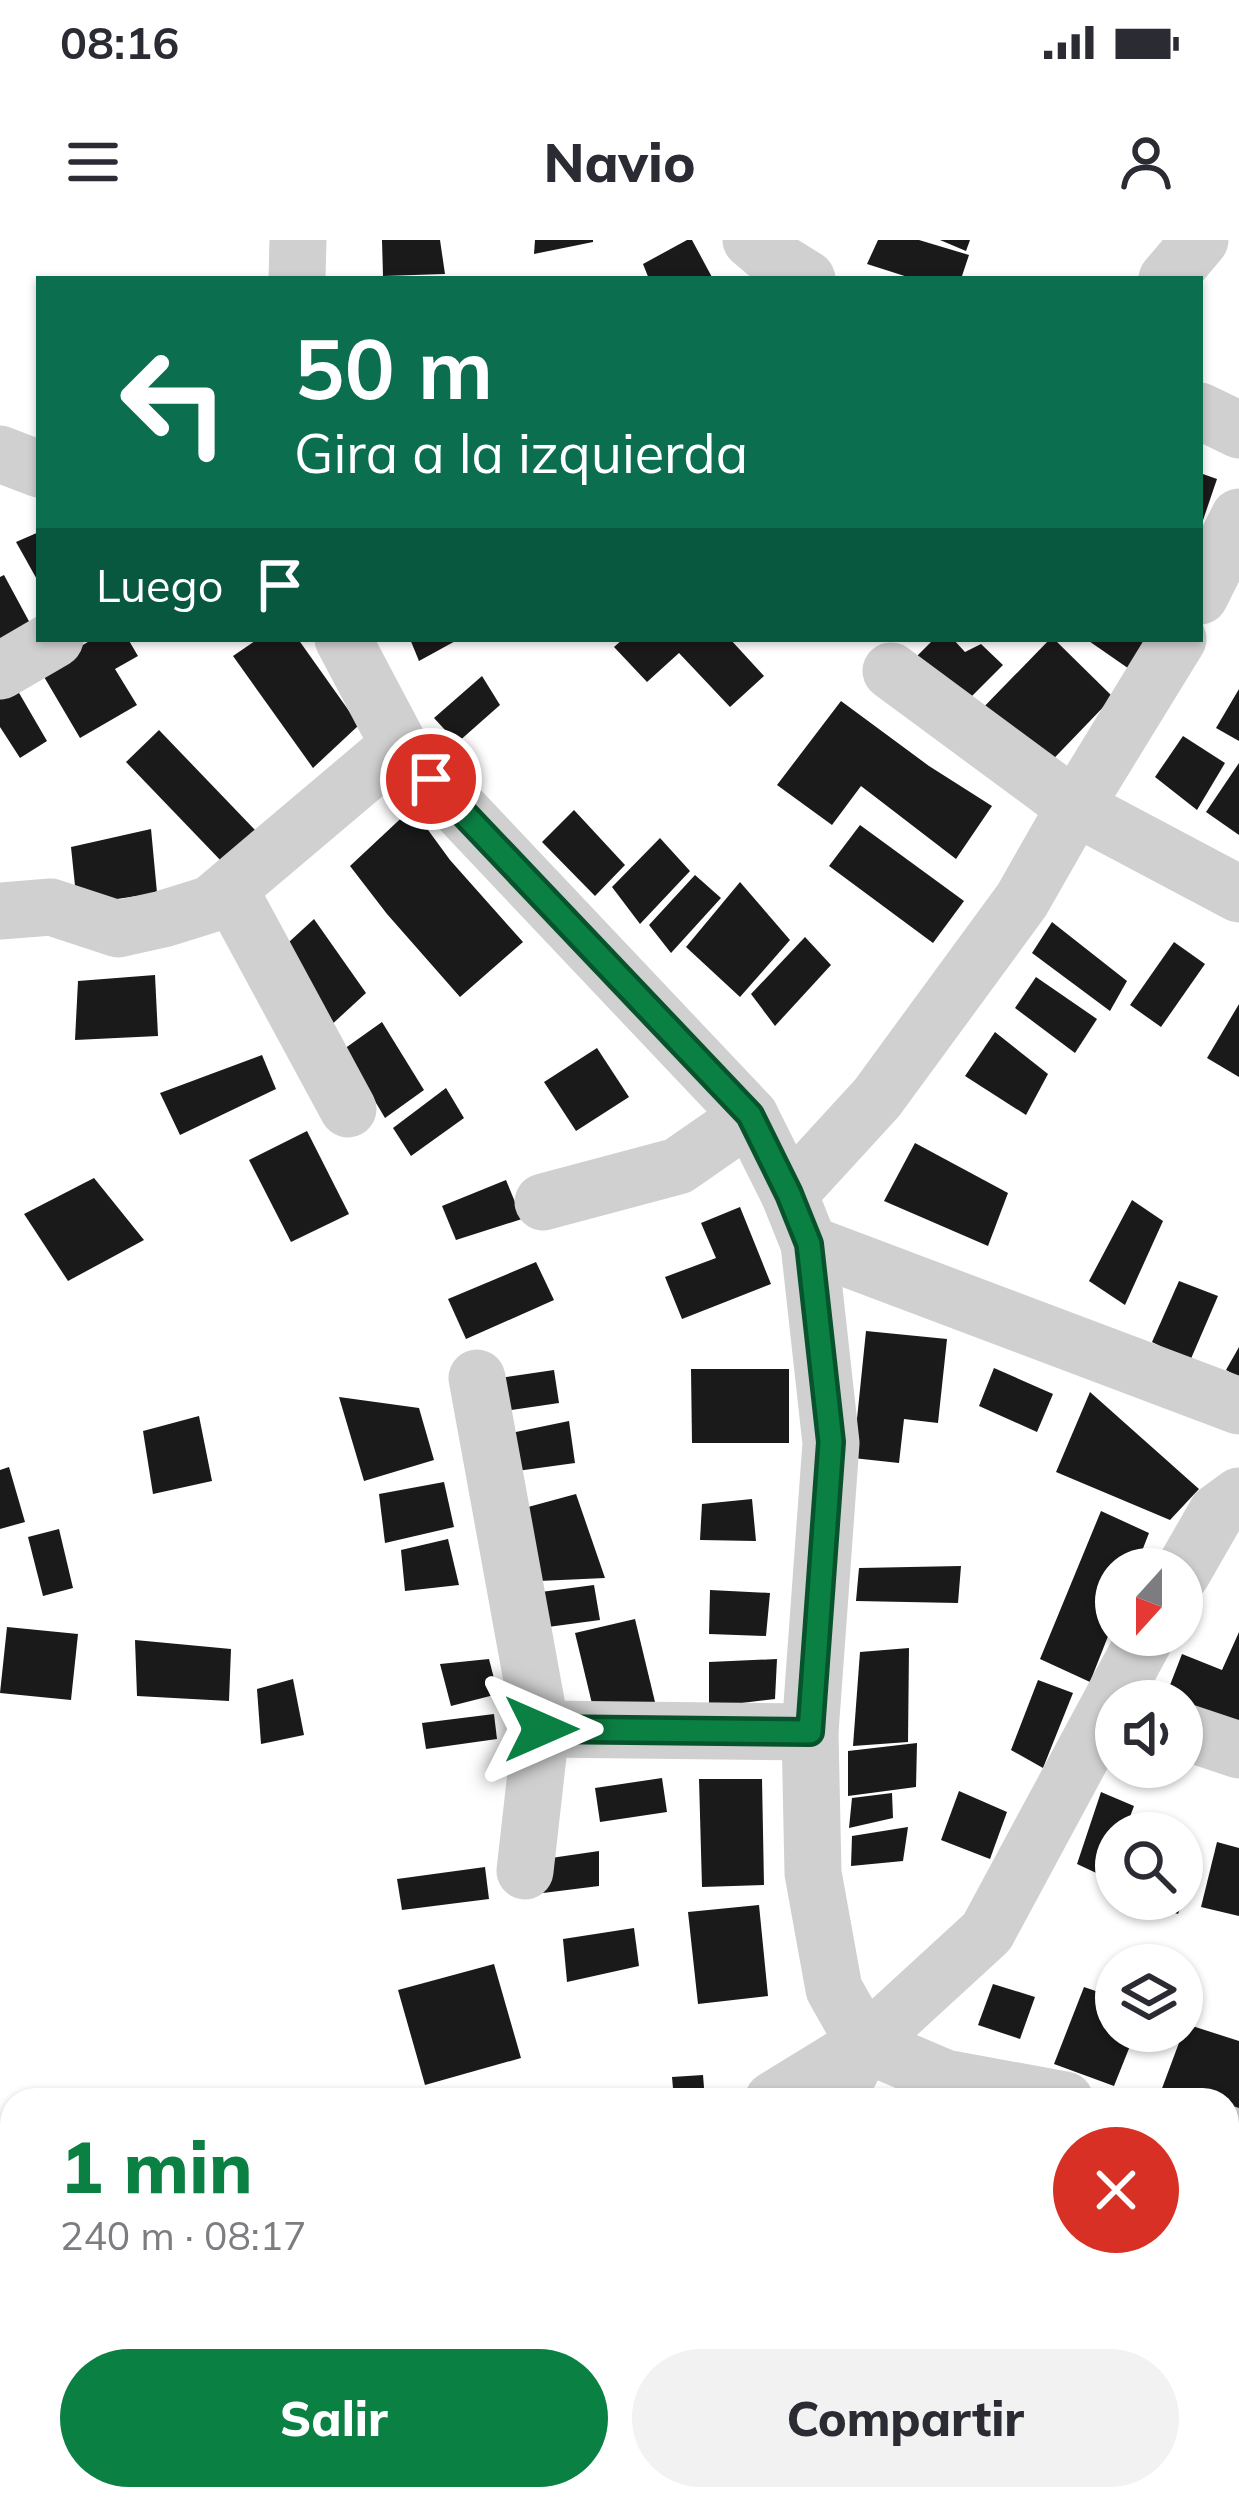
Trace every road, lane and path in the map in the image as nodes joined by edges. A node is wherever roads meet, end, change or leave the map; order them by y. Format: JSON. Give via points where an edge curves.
{"nodes":[{"id":1,"x":298,"y":240,"type":"edge"},
{"id":2,"x":751,"y":240,"type":"edge"},
{"id":3,"x":1201,"y":240,"type":"edge"},
{"id":4,"x":297,"y":276,"type":"edge"},
{"id":5,"x":802,"y":276,"type":"edge"},
{"id":6,"x":1170,"y":276,"type":"edge"},
{"id":7,"x":1203,"y":412,"type":"edge"},
{"id":8,"x":1239,"y":430,"type":"edge"},
{"id":9,"x":0,"y":454,"type":"edge"},
{"id":10,"x":36,"y":468,"type":"edge"},
{"id":11,"x":1239,"y":518,"type":"edge"},
{"id":12,"x":1203,"y":590,"type":"edge"},
{"id":13,"x":50,"y":642,"type":"edge"},
{"id":14,"x":346,"y":642,"type":"edge"},
{"id":15,"x":1176,"y":642,"type":"edge"},
{"id":16,"x":0,"y":671,"type":"edge"},
{"id":17,"x":891,"y":671,"type":"dead end"},
{"id":18,"x":399,"y":746,"type":"junction"},
{"id":19,"x":1075,"y":807,"type":"junction"},
{"id":20,"x":229,"y":889,"type":"junction"},
{"id":21,"x":1239,"y":894,"type":"edge"},
{"id":22,"x":0,"y":911,"type":"edge"},
{"id":23,"x":348,"y":1109,"type":"dead end"},
{"id":24,"x":750,"y":1115,"type":"junction"},
{"id":25,"x":543,"y":1202,"type":"dead end"},
{"id":26,"x":799,"y":1219,"type":"junction"},
{"id":27,"x":477,"y":1378,"type":"dead end"},
{"id":28,"x":1239,"y":1406,"type":"edge"},
{"id":29,"x":1239,"y":1496,"type":"edge"},
{"id":30,"x":1196,"y":1548,"type":"edge"},
{"id":31,"x":541,"y":1729,"type":"junction"},
{"id":32,"x":810,"y":1732,"type":"junction"},
{"id":33,"x":1095,"y":1736,"type":"edge"},
{"id":34,"x":1203,"y":1738,"type":"edge"},
{"id":35,"x":1239,"y":1750,"type":"edge"},
{"id":36,"x":525,"y":1870,"type":"dead end"},
{"id":37,"x":865,"y":2044,"type":"junction"},
{"id":38,"x":793,"y":2088,"type":"edge"},
{"id":39,"x":841,"y":2088,"type":"edge"},
{"id":40,"x":1000,"y":2088,"type":"edge"}],
"edges":[{"from":1,"to":4,"type":"street"},
{"from":2,"to":5,"type":"street"},
{"from":3,"to":6,"type":"street"},
{"from":7,"to":8,"type":"street"},
{"from":9,"to":10,"type":"street"},
{"from":11,"to":12,"type":"street"},
{"from":13,"to":16,"type":"street"},
{"from":14,"to":18,"type":"street"},
{"from":15,"to":19,"type":"street"},
{"from":17,"to":19,"type":"street"},
{"from":18,"to":20,"type":"street"},
{"from":18,"to":24,"type":"street"},
{"from":19,"to":21,"type":"street"},
{"from":19,"to":26,"type":"street","via":[[1022,900]]},
{"from":20,"to":22,"type":"street","via":[[211,904],[118,928],[51,908]]},
{"from":20,"to":23,"type":"street"},
{"from":24,"to":25,"type":"street","via":[[678,1166]]},
{"from":24,"to":26,"type":"street"},
{"from":26,"to":28,"type":"street"},
{"from":26,"to":32,"type":"street","via":[[831,1442]]},
{"from":27,"to":31,"type":"street"},
{"from":29,"to":30,"type":"street","via":[[1217,1512]]},
{"from":31,"to":32,"type":"street"},
{"from":31,"to":36,"type":"street"},
{"from":32,"to":37,"type":"street","via":[[813,1873],[834,1989]]},
{"from":33,"to":37,"type":"street","via":[[987,1932]]},
{"from":34,"to":35,"type":"street"},
{"from":37,"to":38,"type":"street"},
{"from":37,"to":39,"type":"street"},
{"from":37,"to":40,"type":"street","via":[[945,2078]]}]}
